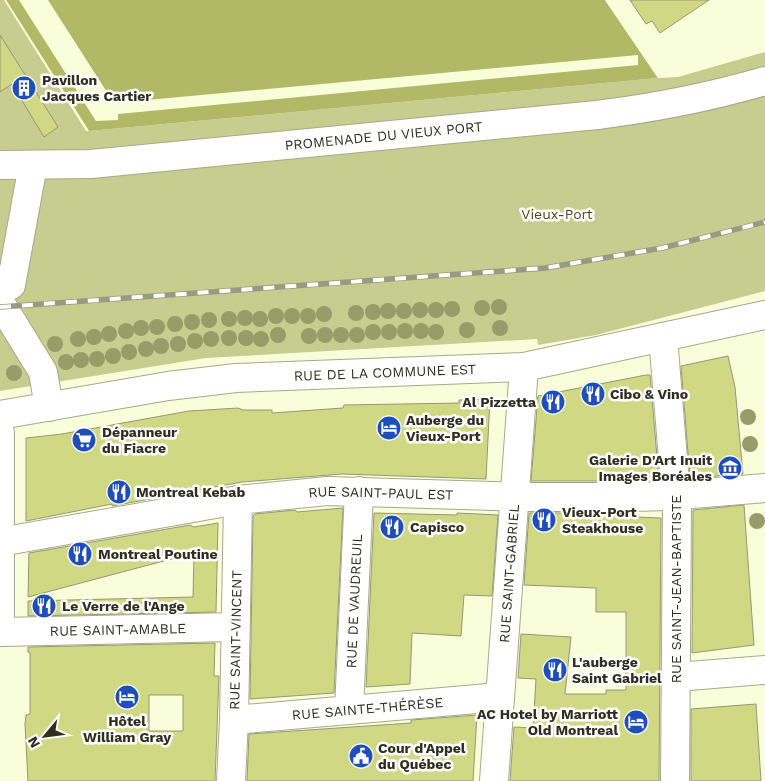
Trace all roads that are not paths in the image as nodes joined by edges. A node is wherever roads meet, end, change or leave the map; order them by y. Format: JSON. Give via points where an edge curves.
{"nodes":[{"id":1,"x":765,"y":81,"type":"edge"},
{"id":2,"x":0,"y":165,"type":"edge"},
{"id":3,"x":33,"y":165,"type":"junction"},
{"id":4,"x":0,"y":291,"type":"edge"},
{"id":5,"x":0,"y":302,"type":"edge"},
{"id":6,"x":765,"y":315,"type":"edge"},
{"id":7,"x":8,"y":330,"type":"edge"},
{"id":8,"x":663,"y":337,"type":"junction"},
{"id":9,"x":524,"y":367,"type":"junction"},
{"id":10,"x":50,"y":407,"type":"junction"},
{"id":11,"x":0,"y":415,"type":"edge"},
{"id":12,"x":0,"y":433,"type":"edge"},
{"id":13,"x":765,"y":488,"type":"edge"},
{"id":14,"x":358,"y":491,"type":"junction"},
{"id":15,"x":514,"y":496,"type":"junction"},
{"id":16,"x":676,"y":496,"type":"junction"},
{"id":17,"x":238,"y":500,"type":"junction"},
{"id":18,"x":0,"y":542,"type":"edge"},
{"id":19,"x":0,"y":626,"type":"edge"},
{"id":20,"x":235,"y":627,"type":"junction"},
{"id":21,"x":0,"y":632,"type":"edge"},
{"id":22,"x":765,"y":670,"type":"edge"},
{"id":23,"x":676,"y":677,"type":"junction"},
{"id":24,"x":500,"y":697,"type":"junction"},
{"id":25,"x":349,"y":710,"type":"junction"},
{"id":26,"x":234,"y":720,"type":"junction"},
{"id":27,"x":231,"y":781,"type":"edge"},
{"id":28,"x":494,"y":781,"type":"edge"},
{"id":29,"x":675,"y":781,"type":"edge"}],
"edges":[{"from":1,"to":3,"type":"street","name":"PROMENADE DU VIEUX PORT","via":[[712,96],[598,116],[91,164]]},
{"from":2,"to":3,"type":"street","name":"PROMENADE DU VIEUX PORT"},
{"from":3,"to":4,"type":"street","via":[[11,285]]},
{"from":5,"to":7,"type":"street"},
{"from":6,"to":8,"type":"street","name":"RUE DE LA COMMUNE EST"},
{"from":7,"to":10,"type":"street","via":[[43,372]]},
{"from":8,"to":9,"type":"street","name":"RUE DE LA COMMUNE EST"},
{"from":8,"to":16,"type":"street","name":"RUE SAINT-JEAN-BAPTISTE"},
{"from":9,"to":10,"type":"street","name":"RUE DE LA COMMUNE EST","via":[[236,378],[168,386]]},
{"from":9,"to":15,"type":"street","name":"RUE SAINT-GABRIEL"},
{"from":10,"to":11,"type":"street","name":"RUE DE LA COMMUNE EST"},
{"from":12,"to":18,"type":"street"},
{"from":13,"to":16,"type":"street","name":"RUE SAINT-PAUL EST"},
{"from":14,"to":15,"type":"street","name":"RUE SAINT-PAUL EST"},
{"from":14,"to":17,"type":"street","name":"RUE SAINT-PAUL EST"},
{"from":14,"to":25,"type":"street","name":"RUE DE VAUDREUIL"},
{"from":15,"to":16,"type":"street","name":"RUE SAINT-PAUL EST"},
{"from":15,"to":24,"type":"street","name":"RUE SAINT-GABRIEL"},
{"from":16,"to":23,"type":"street","name":"RUE SAINT-JEAN-BAPTISTE"},
{"from":17,"to":18,"type":"street","name":"RUE SAINT-PAUL EST"},
{"from":17,"to":20,"type":"street","name":"RUE SAINT-VINCENT"},
{"from":18,"to":19,"type":"street"},
{"from":20,"to":21,"type":"street","name":"RUE SAINT-AMABLE"},
{"from":20,"to":26,"type":"street","name":"RUE SAINT-VINCENT"},
{"from":22,"to":23,"type":"street"},
{"from":23,"to":29,"type":"street","name":"RUE SAINT-JEAN-BAPTISTE"},
{"from":24,"to":25,"type":"street","name":"RUE SAINTE-THÉRÈSE"},
{"from":24,"to":28,"type":"street","name":"RUE SAINT-GABRIEL"},
{"from":25,"to":26,"type":"street","name":"RUE SAINTE-THÉRÈSE"},
{"from":26,"to":27,"type":"street","name":"RUE SAINT-VINCENT"}]}
